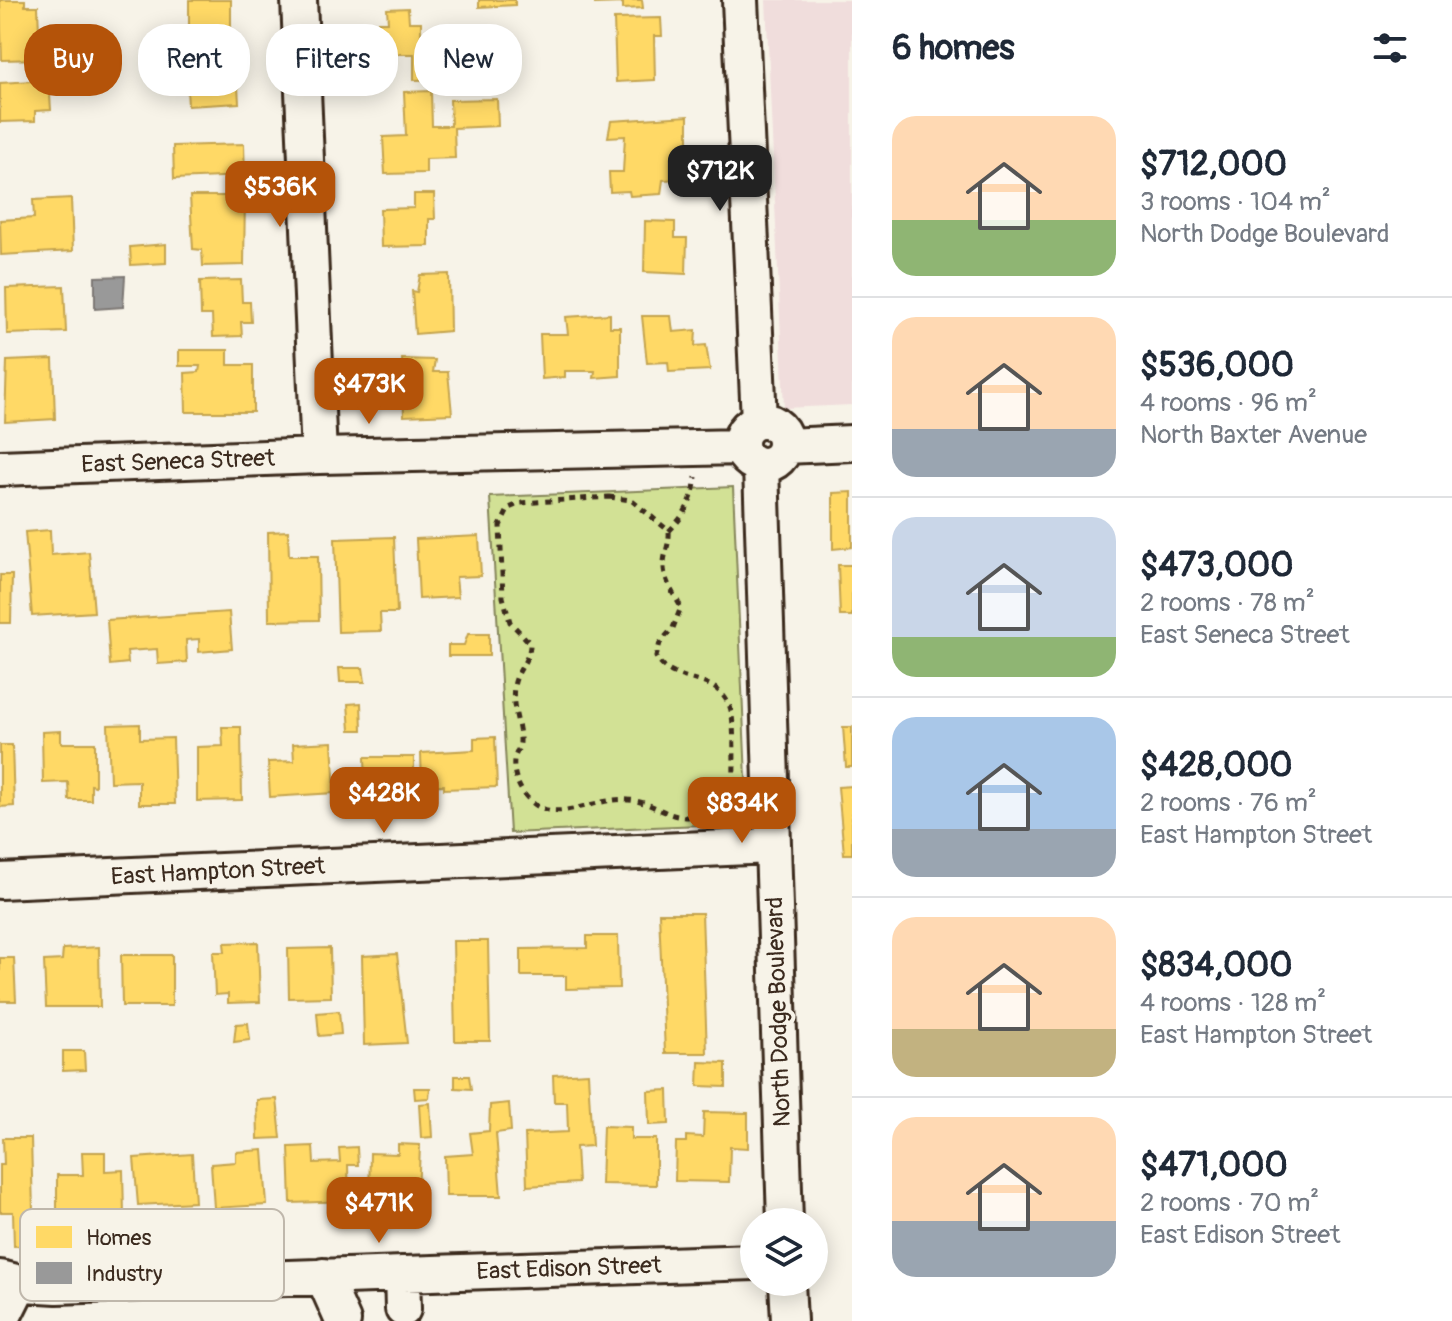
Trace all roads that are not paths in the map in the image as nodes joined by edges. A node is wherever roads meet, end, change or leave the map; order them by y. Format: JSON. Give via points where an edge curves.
{"nodes":[{"id":1,"x":299,"y":0,"type":"edge"},
{"id":2,"x":740,"y":0,"type":"edge"},
{"id":3,"x":852,"y":443,"type":"edge"},
{"id":4,"x":761,"y":445,"type":"junction"},
{"id":5,"x":319,"y":456,"type":"junction"},
{"id":6,"x":0,"y":468,"type":"edge"},
{"id":7,"x":771,"y":846,"type":"junction"},
{"id":8,"x":0,"y":881,"type":"edge"},
{"id":9,"x":784,"y":1208,"type":"edge"},
{"id":10,"x":740,"y":1267,"type":"edge"},
{"id":11,"x":402,"y":1274,"type":"junction"},
{"id":12,"x":323,"y":1276,"type":"junction"},
{"id":13,"x":284,"y":1277,"type":"edge"},
{"id":14,"x":10,"y":1280,"type":"edge"},
{"id":15,"x":788,"y":1296,"type":"edge"},
{"id":16,"x":403,"y":1309,"type":"dead end"},
{"id":17,"x":1,"y":1321,"type":"edge"},
{"id":18,"x":343,"y":1321,"type":"edge"},
{"id":19,"x":789,"y":1321,"type":"edge"}],
"edges":[{"from":1,"to":5,"type":"street"},
{"from":2,"to":4,"type":"street","name":"North Dodge Boulevard"},
{"from":3,"to":4,"type":"street","name":"East Seneca Street"},
{"from":4,"to":5,"type":"street","name":"East Seneca Street"},
{"from":4,"to":7,"type":"street","name":"North Dodge Boulevard"},
{"from":5,"to":6,"type":"street","name":"East Seneca Street"},
{"from":7,"to":8,"type":"street","name":"East Hampton Street"},
{"from":7,"to":9,"type":"street","name":"North Dodge Boulevard"},
{"from":10,"to":11,"type":"street","name":"East Edison Street","via":[[706,1278]]},
{"from":11,"to":12,"type":"street","name":"East Edison Street"},
{"from":11,"to":16,"type":"street"},
{"from":12,"to":13,"type":"street","name":"East Edison Street"},
{"from":12,"to":18,"type":"street"},
{"from":14,"to":17,"type":"street"},
{"from":15,"to":19,"type":"street"}]}
